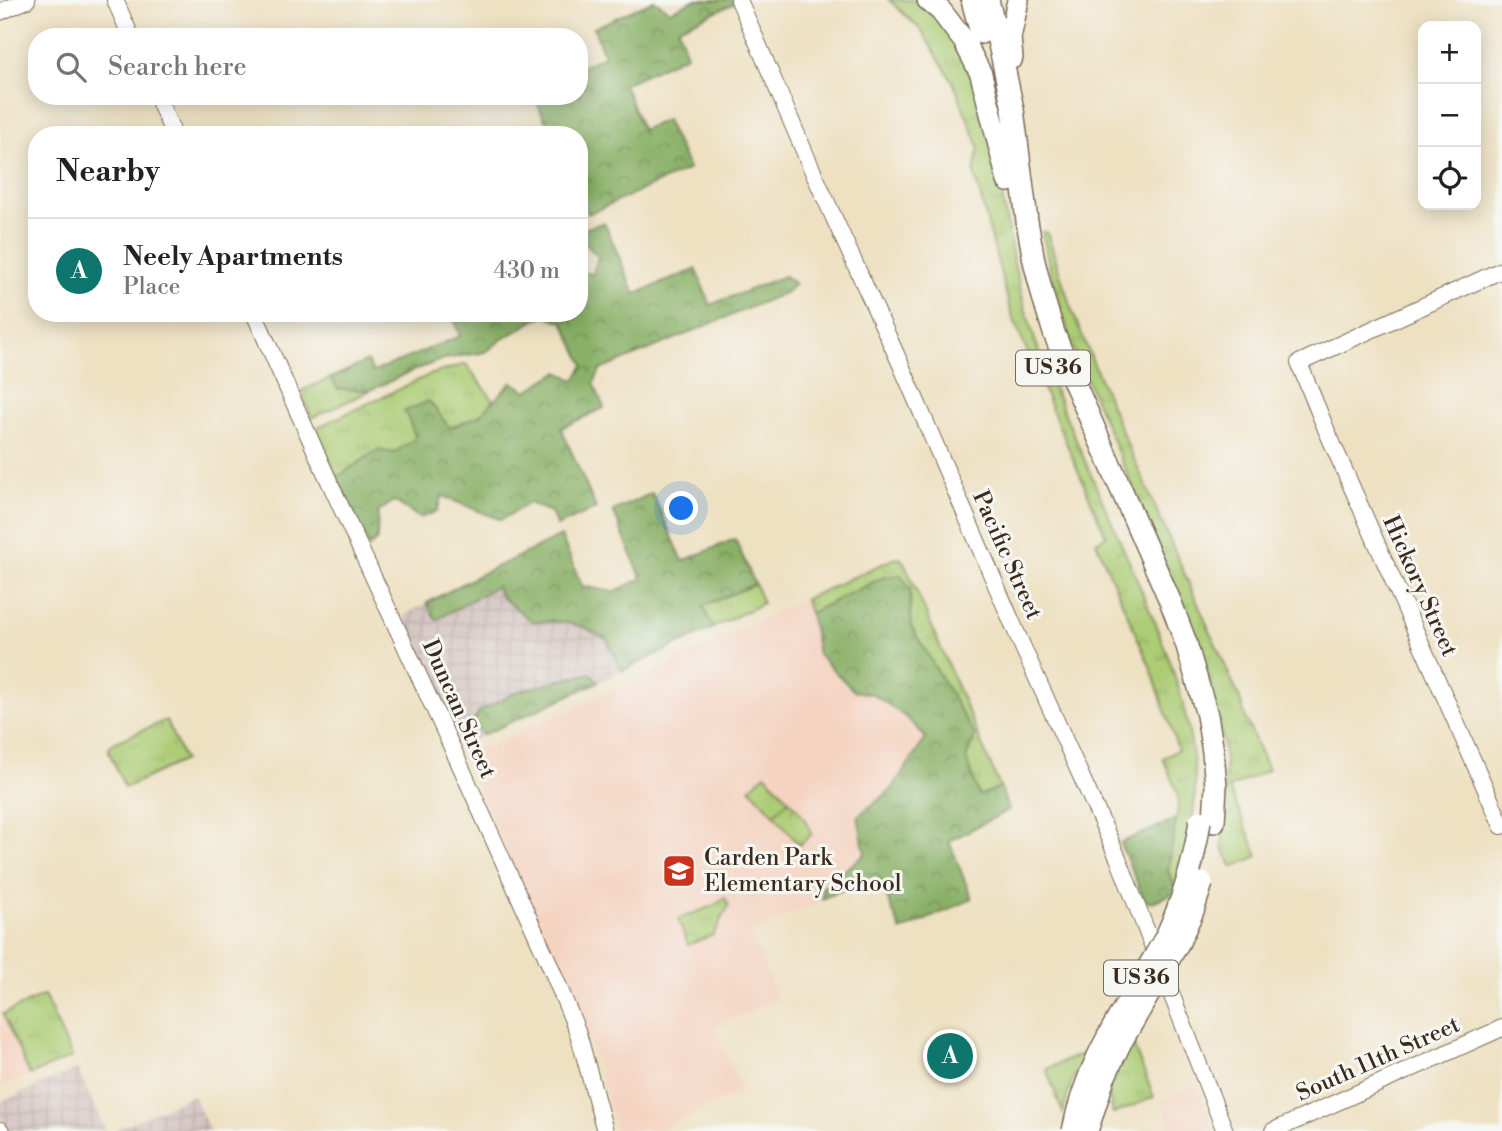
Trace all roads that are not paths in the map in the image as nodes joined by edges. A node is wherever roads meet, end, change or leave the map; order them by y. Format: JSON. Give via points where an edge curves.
{"nodes":[{"id":1,"x":27,"y":0,"type":"edge"},
{"id":2,"x":115,"y":0,"type":"edge"},
{"id":3,"x":739,"y":0,"type":"edge"},
{"id":4,"x":929,"y":0,"type":"edge"},
{"id":5,"x":972,"y":0,"type":"edge"},
{"id":6,"x":988,"y":0,"type":"edge"},
{"id":7,"x":1018,"y":0,"type":"edge"},
{"id":8,"x":0,"y":12,"type":"edge"},
{"id":9,"x":127,"y":28,"type":"edge"},
{"id":10,"x":161,"y":105,"type":"edge"},
{"id":11,"x":1013,"y":109,"type":"junction"},
{"id":12,"x":170,"y":126,"type":"edge"},
{"id":13,"x":1008,"y":181,"type":"junction"},
{"id":14,"x":1502,"y":270,"type":"edge"},
{"id":15,"x":258,"y":322,"type":"edge"},
{"id":16,"x":1207,"y":822,"type":"junction"},
{"id":17,"x":1502,"y":827,"type":"edge"},
{"id":18,"x":1502,"y":1028,"type":"edge"},
{"id":19,"x":605,"y":1131,"type":"edge"},
{"id":20,"x":1073,"y":1131,"type":"edge"},
{"id":21,"x":1087,"y":1131,"type":"edge"},
{"id":22,"x":1225,"y":1131,"type":"edge"},
{"id":23,"x":1273,"y":1131,"type":"edge"}],
"edges":[{"from":1,"to":8,"type":"street"},
{"from":2,"to":9,"type":"street"},
{"from":3,"to":22,"type":"street","name":"Pacific Street","via":[[1118,858]]},
{"from":4,"to":13,"type":"highway","via":[[959,34],[981,74]]},
{"from":5,"to":13,"type":"highway","number":"US 36","via":[[998,111]]},
{"from":6,"to":11,"type":"highway","number":"US 36"},
{"from":7,"to":11,"type":"highway","via":[[1010,38]]},
{"from":10,"to":12,"type":"street"},
{"from":11,"to":16,"type":"highway","number":"US 36","via":[[1034,261],[1054,333],[1171,603],[1207,715],[1216,786]]},
{"from":13,"to":16,"type":"highway","number":"US 36","via":[[1021,264],[1042,339],[1158,610],[1185,685]]},
{"from":14,"to":17,"type":"street","name":"Hickory Street","via":[[1299,363]]},
{"from":15,"to":19,"type":"street","name":"Duncan Street","via":[[549,963],[578,1032]]},
{"from":16,"to":20,"type":"highway","number":"US 36","bridge":true,"via":[[1166,935],[1091,1069]]},
{"from":16,"to":21,"type":"highway","number":"US 36","bridge":true,"via":[[1203,878],[1193,911],[1120,1044]]},
{"from":18,"to":23,"type":"street","name":"South 11th Street"}]}
